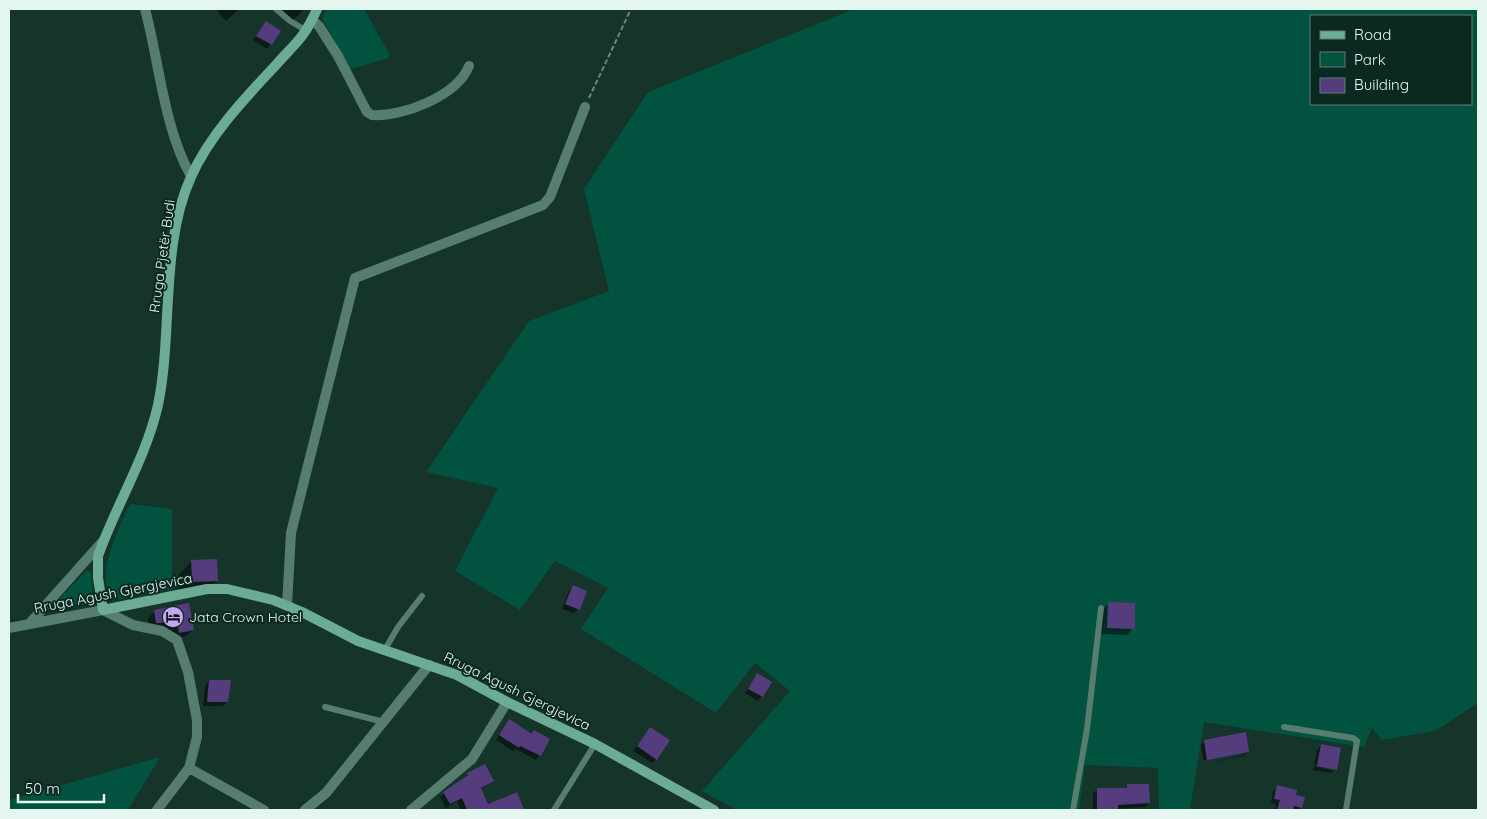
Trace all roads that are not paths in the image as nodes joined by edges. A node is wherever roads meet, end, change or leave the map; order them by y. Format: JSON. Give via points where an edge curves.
{"nodes":[{"id":1,"x":145,"y":9,"type":"edge"},
{"id":2,"x":276,"y":9,"type":"edge"},
{"id":3,"x":317,"y":9,"type":"edge"},
{"id":4,"x":312,"y":20,"type":"junction"},
{"id":5,"x":307,"y":31,"type":"junction"},
{"id":6,"x":469,"y":66,"type":"dead end"},
{"id":7,"x":585,"y":107,"type":"road end"},
{"id":8,"x":191,"y":176,"type":"junction"},
{"id":9,"x":103,"y":541,"type":"junction"},
{"id":10,"x":422,"y":596,"type":"dead end"},
{"id":11,"x":287,"y":604,"type":"junction"},
{"id":12,"x":1101,"y":608,"type":"dead end"},
{"id":13,"x":103,"y":610,"type":"junction"},
{"id":14,"x":28,"y":624,"type":"junction"},
{"id":15,"x":9,"y":628,"type":"edge"},
{"id":16,"x":384,"y":651,"type":"junction"},
{"id":17,"x":429,"y":665,"type":"junction"},
{"id":18,"x":507,"y":702,"type":"junction"},
{"id":19,"x":325,"y":707,"type":"dead end"},
{"id":20,"x":384,"y":722,"type":"junction"},
{"id":21,"x":1284,"y":727,"type":"dead end"},
{"id":22,"x":595,"y":744,"type":"junction"},
{"id":23,"x":189,"y":768,"type":"junction"},
{"id":24,"x":157,"y":810,"type":"edge"},
{"id":25,"x":264,"y":810,"type":"edge"},
{"id":26,"x":305,"y":810,"type":"edge"},
{"id":27,"x":411,"y":810,"type":"edge"},
{"id":28,"x":554,"y":810,"type":"edge"},
{"id":29,"x":714,"y":810,"type":"edge"},
{"id":30,"x":1073,"y":810,"type":"edge"},
{"id":31,"x":1346,"y":810,"type":"edge"}],
"edges":[{"from":1,"to":8,"type":"street","via":[[166,106]]},
{"from":2,"to":5,"type":"lane"},
{"from":3,"to":4,"type":"main road","name":"Rruga Pjetër Budi"},
{"from":4,"to":5,"type":"main road","name":"Rruga Pjetër Budi"},
{"from":4,"to":6,"type":"street","via":[[331,44],[372,115],[407,110],[425,103],[457,84]]},
{"from":5,"to":8,"type":"main road","name":"Rruga Pjetër Budi","via":[[215,137]]},
{"from":7,"to":11,"type":"street","via":[[550,197],[543,205],[355,278],[291,534]]},
{"from":8,"to":9,"type":"main road","name":"Rruga Pjetër Budi","via":[[175,240],[158,404],[151,430]]},
{"from":9,"to":13,"type":"main road","name":"Rruga Pjetër Budi","via":[[97,567]]},
{"from":9,"to":14,"type":"street","name":"Rruga Pjetër Budi"},
{"from":10,"to":16,"type":"lane"},
{"from":11,"to":13,"type":"main road","name":"Rruga Agush Gjergjevica","via":[[227,590],[207,589]]},
{"from":11,"to":16,"type":"main road","name":"Rruga Agush Gjergjevica"},
{"from":12,"to":30,"type":"lane","via":[[1087,728]]},
{"from":13,"to":14,"type":"street","name":"Rruga Agush Gjergjevica"},
{"from":13,"to":23,"type":"street","via":[[133,625],[170,635],[181,647],[198,729]]},
{"from":14,"to":15,"type":"street","name":"Rruga Agush Gjergjevica"},
{"from":16,"to":17,"type":"main road","name":"Rruga Agush Gjergjevica"},
{"from":17,"to":18,"type":"main road","name":"Rruga Agush Gjergjevica","via":[[457,675]]},
{"from":17,"to":20,"type":"street"},
{"from":18,"to":22,"type":"main road","name":"Rruga Agush Gjergjevica"},
{"from":18,"to":27,"type":"street","via":[[472,759]]},
{"from":19,"to":20,"type":"lane"},
{"from":20,"to":26,"type":"street","via":[[326,793]]},
{"from":21,"to":31,"type":"lane","via":[[1357,740]]},
{"from":22,"to":28,"type":"lane"},
{"from":22,"to":29,"type":"main road","name":"Rruga Agush Gjergjevica"},
{"from":23,"to":24,"type":"street"},
{"from":23,"to":25,"type":"street"}]}
